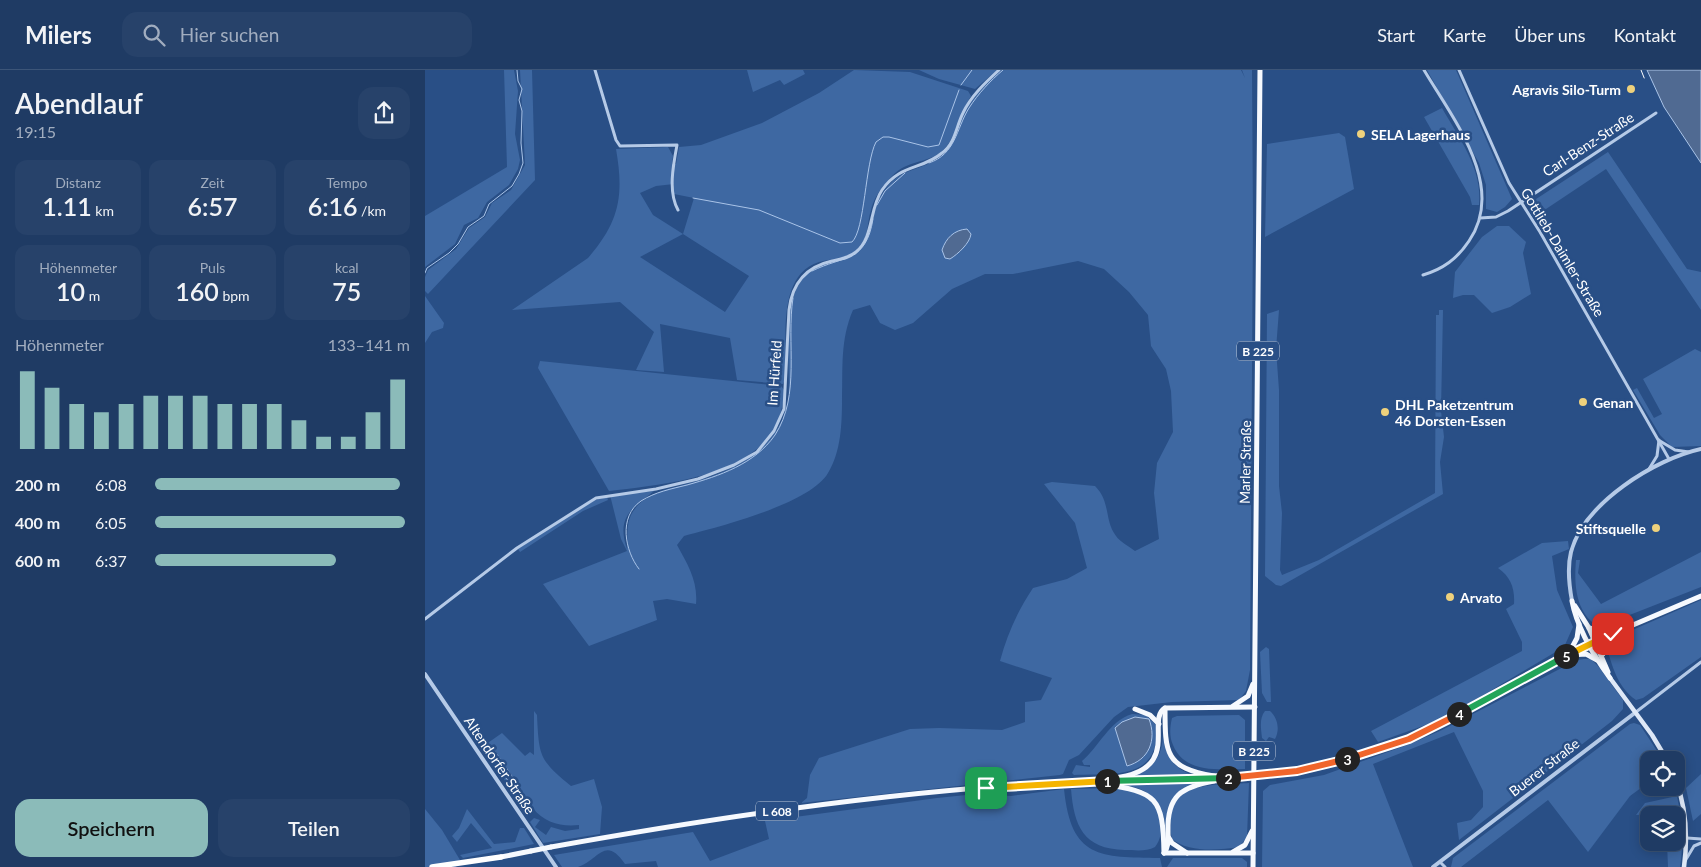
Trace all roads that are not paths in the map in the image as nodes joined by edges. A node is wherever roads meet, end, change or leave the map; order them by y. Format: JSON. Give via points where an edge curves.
{"nodes":[{"id":1,"x":595,"y":70,"type":"edge"},
{"id":2,"x":999,"y":70,"type":"edge"},
{"id":3,"x":1260,"y":70,"type":"edge"},
{"id":4,"x":1424,"y":70,"type":"edge"},
{"id":5,"x":1459,"y":70,"type":"edge"},
{"id":6,"x":1656,"y":113,"type":"dead end"},
{"id":7,"x":1520,"y":203,"type":"junction"},
{"id":8,"x":677,"y":210,"type":"dead end"},
{"id":9,"x":1480,"y":218,"type":"junction"},
{"id":10,"x":1423,"y":275,"type":"dead end"},
{"id":11,"x":1659,"y":440,"type":"junction"},
{"id":12,"x":1701,"y":450,"type":"edge"},
{"id":13,"x":1689,"y":452,"type":"junction"},
{"id":14,"x":1669,"y":459,"type":"junction"},
{"id":15,"x":1649,"y":469,"type":"junction"},
{"id":16,"x":1701,"y":596,"type":"edge"},
{"id":17,"x":1572,"y":601,"type":"junction"},
{"id":18,"x":425,"y":619,"type":"edge"},
{"id":19,"x":1578,"y":621,"type":"junction"},
{"id":20,"x":1589,"y":628,"type":"junction"},
{"id":21,"x":1619,"y":630,"type":"junction"},
{"id":22,"x":1612,"y":634,"type":"junction"},
{"id":23,"x":1592,"y":643,"type":"junction"},
{"id":24,"x":1567,"y":656,"type":"junction"},
{"id":25,"x":1601,"y":660,"type":"junction"},
{"id":26,"x":1701,"y":662,"type":"edge"},
{"id":27,"x":425,"y":674,"type":"edge"},
{"id":28,"x":1255,"y":677,"type":"junction"},
{"id":29,"x":1610,"y":678,"type":"joint"},
{"id":30,"x":1230,"y":707,"type":"junction"},
{"id":31,"x":1165,"y":708,"type":"junction"},
{"id":32,"x":1255,"y":708,"type":"junction"},
{"id":33,"x":1135,"y":709,"type":"dead end"},
{"id":34,"x":1636,"y":712,"type":"junction"},
{"id":35,"x":1159,"y":725,"type":"junction"},
{"id":36,"x":1661,"y":751,"type":"edge"},
{"id":37,"x":1229,"y":778,"type":"junction"},
{"id":38,"x":1087,"y":782,"type":"junction"},
{"id":39,"x":1681,"y":796,"type":"edge"},
{"id":40,"x":1253,"y":827,"type":"junction"},
{"id":41,"x":1168,"y":837,"type":"junction"},
{"id":42,"x":1687,"y":838,"type":"junction"},
{"id":43,"x":1701,"y":841,"type":"edge"},
{"id":44,"x":1233,"y":852,"type":"junction"},
{"id":45,"x":1164,"y":853,"type":"junction"},
{"id":46,"x":1188,"y":853,"type":"junction"},
{"id":47,"x":1253,"y":853,"type":"junction"},
{"id":48,"x":501,"y":857,"type":"junction"},
{"id":49,"x":1440,"y":862,"type":"junction"},
{"id":50,"x":1684,"y":866,"type":"edge"},
{"id":51,"x":432,"y":867,"type":"edge"},
{"id":52,"x":454,"y":867,"type":"edge"},
{"id":53,"x":556,"y":867,"type":"edge"},
{"id":54,"x":1253,"y":867,"type":"edge"},
{"id":55,"x":1433,"y":867,"type":"edge"},
{"id":56,"x":1445,"y":867,"type":"edge"}],
"edges":[{"from":1,"to":8,"type":"street","via":[[620,146],[677,145],[672,191]]},
{"from":2,"to":18,"type":"street","name":"Im Hürfeld","via":[[976,93],[963,113],[949,147],[943,153],[903,171],[883,190],[874,204],[863,246],[851,256],[813,267],[796,283],[789,310],[784,409],[774,432],[757,452],[698,479],[596,498],[517,548]]},
{"from":3,"to":28,"type":"main road","name":"Marler Straße","number":"B 225"},
{"from":4,"to":9,"type":"street","via":[[1477,166],[1483,189]]},
{"from":5,"to":7,"type":"street","name":"Gottlieb-Daimler-Straße"},
{"from":6,"to":7,"type":"street","name":"Carl-Benz-Straße"},
{"from":7,"to":9,"type":"street","name":"Carl-Benz-Straße","via":[[1496,217]]},
{"from":7,"to":11,"type":"street","name":"Gottlieb-Daimler-Straße","via":[[1540,232]]},
{"from":9,"to":10,"type":"street","via":[[1472,237],[1457,256],[1441,268]]},
{"from":11,"to":13,"type":"street","via":[[1675,450]]},
{"from":11,"to":14,"type":"street","name":"Gottlieb-Daimler-Straße"},
{"from":11,"to":15,"type":"street","via":[[1657,456]]},
{"from":12,"to":13,"type":"street"},
{"from":13,"to":14,"type":"street"},
{"from":14,"to":15,"type":"street"},
{"from":15,"to":17,"type":"street","via":[[1616,492],[1581,531],[1569,560]]},
{"from":16,"to":21,"type":"main road","number":"L 608"},
{"from":17,"to":19,"type":"main road"},
{"from":17,"to":20,"type":"main road"},
{"from":19,"to":23,"type":"main road"},
{"from":19,"to":24,"type":"main road","via":[[1579,633]]},
{"from":20,"to":22,"type":"main road"},
{"from":20,"to":23,"type":"main road"},
{"from":21,"to":22,"type":"main road","number":"L 608"},
{"from":21,"to":25,"type":"main road","via":[[1604,644]]},
{"from":22,"to":23,"type":"main road","number":"L 608"},
{"from":23,"to":24,"type":"main road","number":"L 608"},
{"from":23,"to":25,"type":"main road"},
{"from":24,"to":25,"type":"main road","via":[[1586,654]]},
{"from":24,"to":37,"type":"main road","number":"L 608","bridge":true,"via":[[1409,739],[1333,763]]},
{"from":25,"to":29,"type":"main road"},
{"from":26,"to":34,"type":"street"},
{"from":27,"to":53,"type":"street","name":"Altendorfer Straße"},
{"from":28,"to":30,"type":"main road","via":[[1248,696]]},
{"from":28,"to":32,"type":"main road","name":"Marler Straße","number":"B 225"},
{"from":29,"to":34,"type":"main road"},
{"from":30,"to":31,"type":"main road"},
{"from":30,"to":32,"type":"main road"},
{"from":31,"to":35,"type":"main road","via":[[1161,710]]},
{"from":31,"to":37,"type":"main road","via":[[1167,744],[1176,762],[1191,772]]},
{"from":32,"to":40,"type":"main road","name":"Marler Straße","number":"B 225"},
{"from":33,"to":35,"type":"main road","via":[[1150,715]]},
{"from":34,"to":36,"type":"main road"},
{"from":34,"to":49,"type":"street","name":"Buerer Straße"},
{"from":35,"to":38,"type":"main road","via":[[1158,748],[1144,770]]},
{"from":37,"to":38,"type":"main road","number":"L 608"},
{"from":37,"to":41,"type":"main road","via":[[1192,786],[1176,796],[1170,809]]},
{"from":38,"to":45,"type":"main road","via":[[1132,788],[1151,798],[1162,817]]},
{"from":38,"to":48,"type":"main road","number":"L 608","bridge":true,"via":[[853,800],[700,822]]},
{"from":39,"to":42,"type":"main road"},
{"from":40,"to":44,"type":"main road","via":[[1245,845]]},
{"from":40,"to":47,"type":"main road","name":"Marler Straße","number":"B 225"},
{"from":41,"to":45,"type":"main road","via":[[1168,849]]},
{"from":41,"to":46,"type":"main road"},
{"from":42,"to":43,"type":"street"},
{"from":42,"to":50,"type":"main road"},
{"from":43,"to":50,"type":"street","via":[[1694,846]]},
{"from":44,"to":46,"type":"main road"},
{"from":44,"to":47,"type":"main road"},
{"from":45,"to":46,"type":"main road"},
{"from":47,"to":54,"type":"main road","number":"B 225"},
{"from":48,"to":51,"type":"highway"},
{"from":48,"to":52,"type":"highway"},
{"from":49,"to":55,"type":"street","name":"Buerer Straße"},
{"from":49,"to":56,"type":"street"}]}
